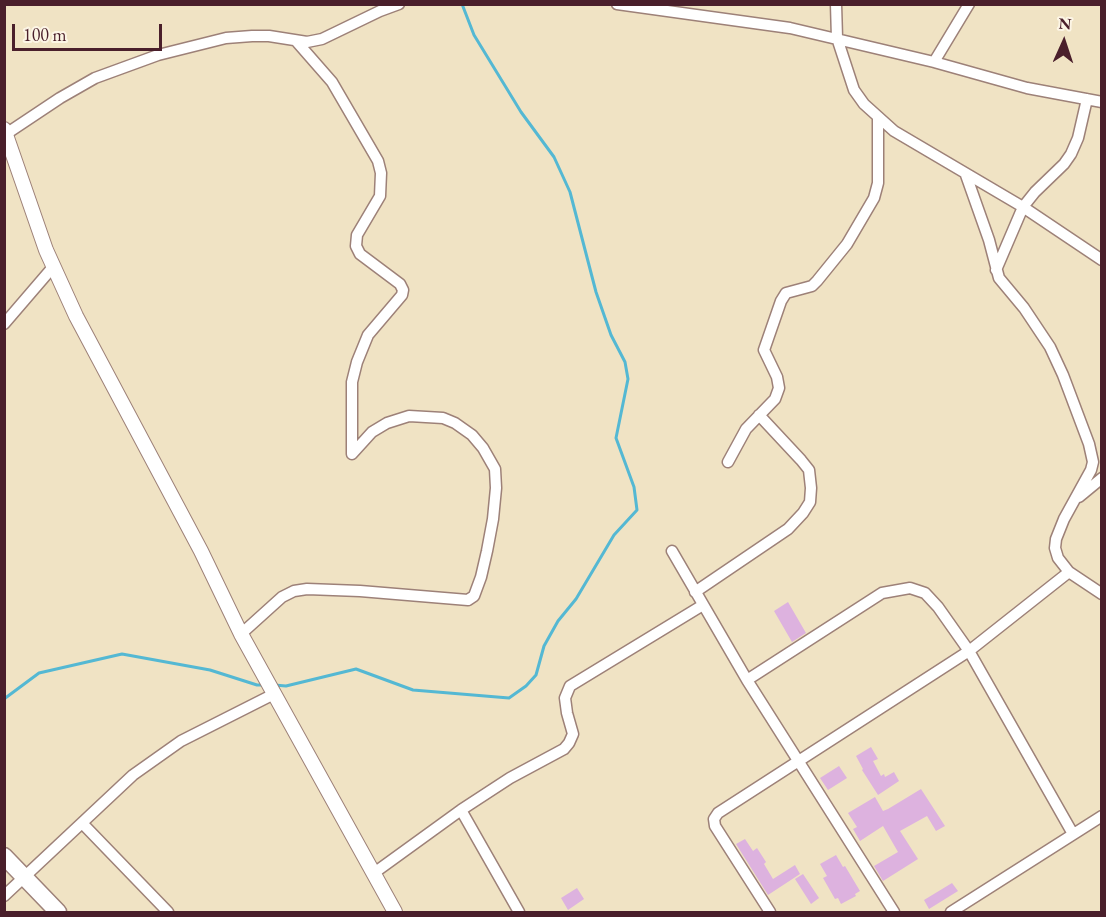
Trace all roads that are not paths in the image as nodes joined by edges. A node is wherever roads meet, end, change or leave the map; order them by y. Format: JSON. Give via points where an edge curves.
{"nodes":[{"id":1,"x":399,"y":4,"type":"edge"},
{"id":2,"x":617,"y":4,"type":"edge"},
{"id":3,"x":836,"y":4,"type":"edge"},
{"id":4,"x":969,"y":4,"type":"edge"},
{"id":5,"x":837,"y":38,"type":"junction"},
{"id":6,"x":297,"y":42,"type":"junction"},
{"id":7,"x":934,"y":62,"type":"junction"},
{"id":8,"x":1088,"y":99,"type":"junction"},
{"id":9,"x":1101,"y":102,"type":"edge"},
{"id":10,"x":878,"y":117,"type":"junction"},
{"id":11,"x":5,"y":131,"type":"edge"},
{"id":12,"x":966,"y":175,"type":"junction"},
{"id":13,"x":1023,"y":207,"type":"junction"},
{"id":14,"x":1101,"y":260,"type":"edge"},
{"id":15,"x":53,"y":267,"type":"junction"},
{"id":16,"x":996,"y":270,"type":"junction"},
{"id":17,"x":4,"y":324,"type":"edge"},
{"id":18,"x":759,"y":415,"type":"junction"},
{"id":19,"x":728,"y":462,"type":"dead end"},
{"id":20,"x":1101,"y":478,"type":"edge"},
{"id":21,"x":1072,"y":503,"type":"junction"},
{"id":22,"x":672,"y":551,"type":"dead end"},
{"id":23,"x":1069,"y":572,"type":"junction"},
{"id":24,"x":694,"y":592,"type":"junction"},
{"id":25,"x":1101,"y":594,"type":"edge"},
{"id":26,"x":703,"y":606,"type":"junction"},
{"id":27,"x":241,"y":634,"type":"junction"},
{"id":28,"x":969,"y":651,"type":"junction"},
{"id":29,"x":747,"y":680,"type":"junction"},
{"id":30,"x":274,"y":694,"type":"junction"},
{"id":31,"x":798,"y":762,"type":"junction"},
{"id":32,"x":461,"y":810,"type":"junction"},
{"id":33,"x":1101,"y":816,"type":"edge"},
{"id":34,"x":82,"y":823,"type":"junction"},
{"id":35,"x":1073,"y":834,"type":"junction"},
{"id":36,"x":4,"y":856,"type":"edge"},
{"id":37,"x":374,"y":873,"type":"junction"},
{"id":38,"x":24,"y":877,"type":"junction"},
{"id":39,"x":4,"y":896,"type":"edge"},
{"id":40,"x":58,"y":912,"type":"edge"},
{"id":41,"x":168,"y":912,"type":"edge"},
{"id":42,"x":395,"y":912,"type":"edge"},
{"id":43,"x":519,"y":912,"type":"edge"},
{"id":44,"x":770,"y":912,"type":"edge"},
{"id":45,"x":894,"y":912,"type":"edge"},
{"id":46,"x":951,"y":912,"type":"edge"}],
"edges":[{"from":1,"to":6,"type":"street","via":[[322,39]]},
{"from":2,"to":5,"type":"street"},
{"from":3,"to":5,"type":"street"},
{"from":4,"to":7,"type":"street"},
{"from":5,"to":7,"type":"street"},
{"from":5,"to":10,"type":"street","via":[[854,90]]},
{"from":6,"to":11,"type":"street","via":[[268,36],[235,38],[158,55],[95,78]]},
{"from":6,"to":27,"type":"street","via":[[332,82],[378,161],[380,196],[357,235],[356,246],[360,254],[403,290],[368,335],[357,362],[352,382],[352,454],[372,432],[387,423],[409,416],[443,418],[472,435],[483,448],[495,469],[496,488],[481,577],[471,600],[307,589],[282,597]]},
{"from":7,"to":8,"type":"street"},
{"from":8,"to":9,"type":"street"},
{"from":8,"to":13,"type":"street","via":[[1071,154]]},
{"from":10,"to":12,"type":"street"},
{"from":10,"to":18,"type":"street","via":[[878,183],[874,198],[847,244],[817,281],[786,293],[781,301],[764,350],[779,388],[775,399]]},
{"from":11,"to":15,"type":"street"},
{"from":12,"to":13,"type":"street"},
{"from":12,"to":16,"type":"street"},
{"from":13,"to":14,"type":"street"},
{"from":13,"to":16,"type":"street"},
{"from":15,"to":17,"type":"street"},
{"from":15,"to":27,"type":"street"},
{"from":16,"to":21,"type":"street","via":[[1050,347],[1089,444],[1091,470]]},
{"from":18,"to":19,"type":"street","via":[[746,429]]},
{"from":18,"to":24,"type":"street","via":[[809,471],[810,502],[788,529]]},
{"from":20,"to":21,"type":"street"},
{"from":21,"to":23,"type":"street","via":[[1055,548]]},
{"from":22,"to":24,"type":"street"},
{"from":23,"to":25,"type":"street"},
{"from":23,"to":28,"type":"street"},
{"from":24,"to":26,"type":"street"},
{"from":26,"to":29,"type":"street"},
{"from":26,"to":32,"type":"street","via":[[570,686],[566,698],[573,734],[570,743]]},
{"from":27,"to":30,"type":"street"},
{"from":28,"to":29,"type":"street","via":[[924,593],[910,588],[894,589],[882,592]]},
{"from":28,"to":31,"type":"street"},
{"from":28,"to":35,"type":"street"},
{"from":29,"to":31,"type":"street"},
{"from":30,"to":34,"type":"street","via":[[181,741],[133,775]]},
{"from":30,"to":37,"type":"street"},
{"from":31,"to":44,"type":"street","via":[[714,819]]},
{"from":31,"to":45,"type":"street"},
{"from":32,"to":37,"type":"street"},
{"from":32,"to":43,"type":"street"},
{"from":33,"to":35,"type":"street"},
{"from":34,"to":38,"type":"street"},
{"from":34,"to":41,"type":"street"},
{"from":35,"to":46,"type":"street"},
{"from":36,"to":38,"type":"main road"},
{"from":37,"to":42,"type":"street"},
{"from":38,"to":39,"type":"street"},
{"from":38,"to":40,"type":"main road"}]}
